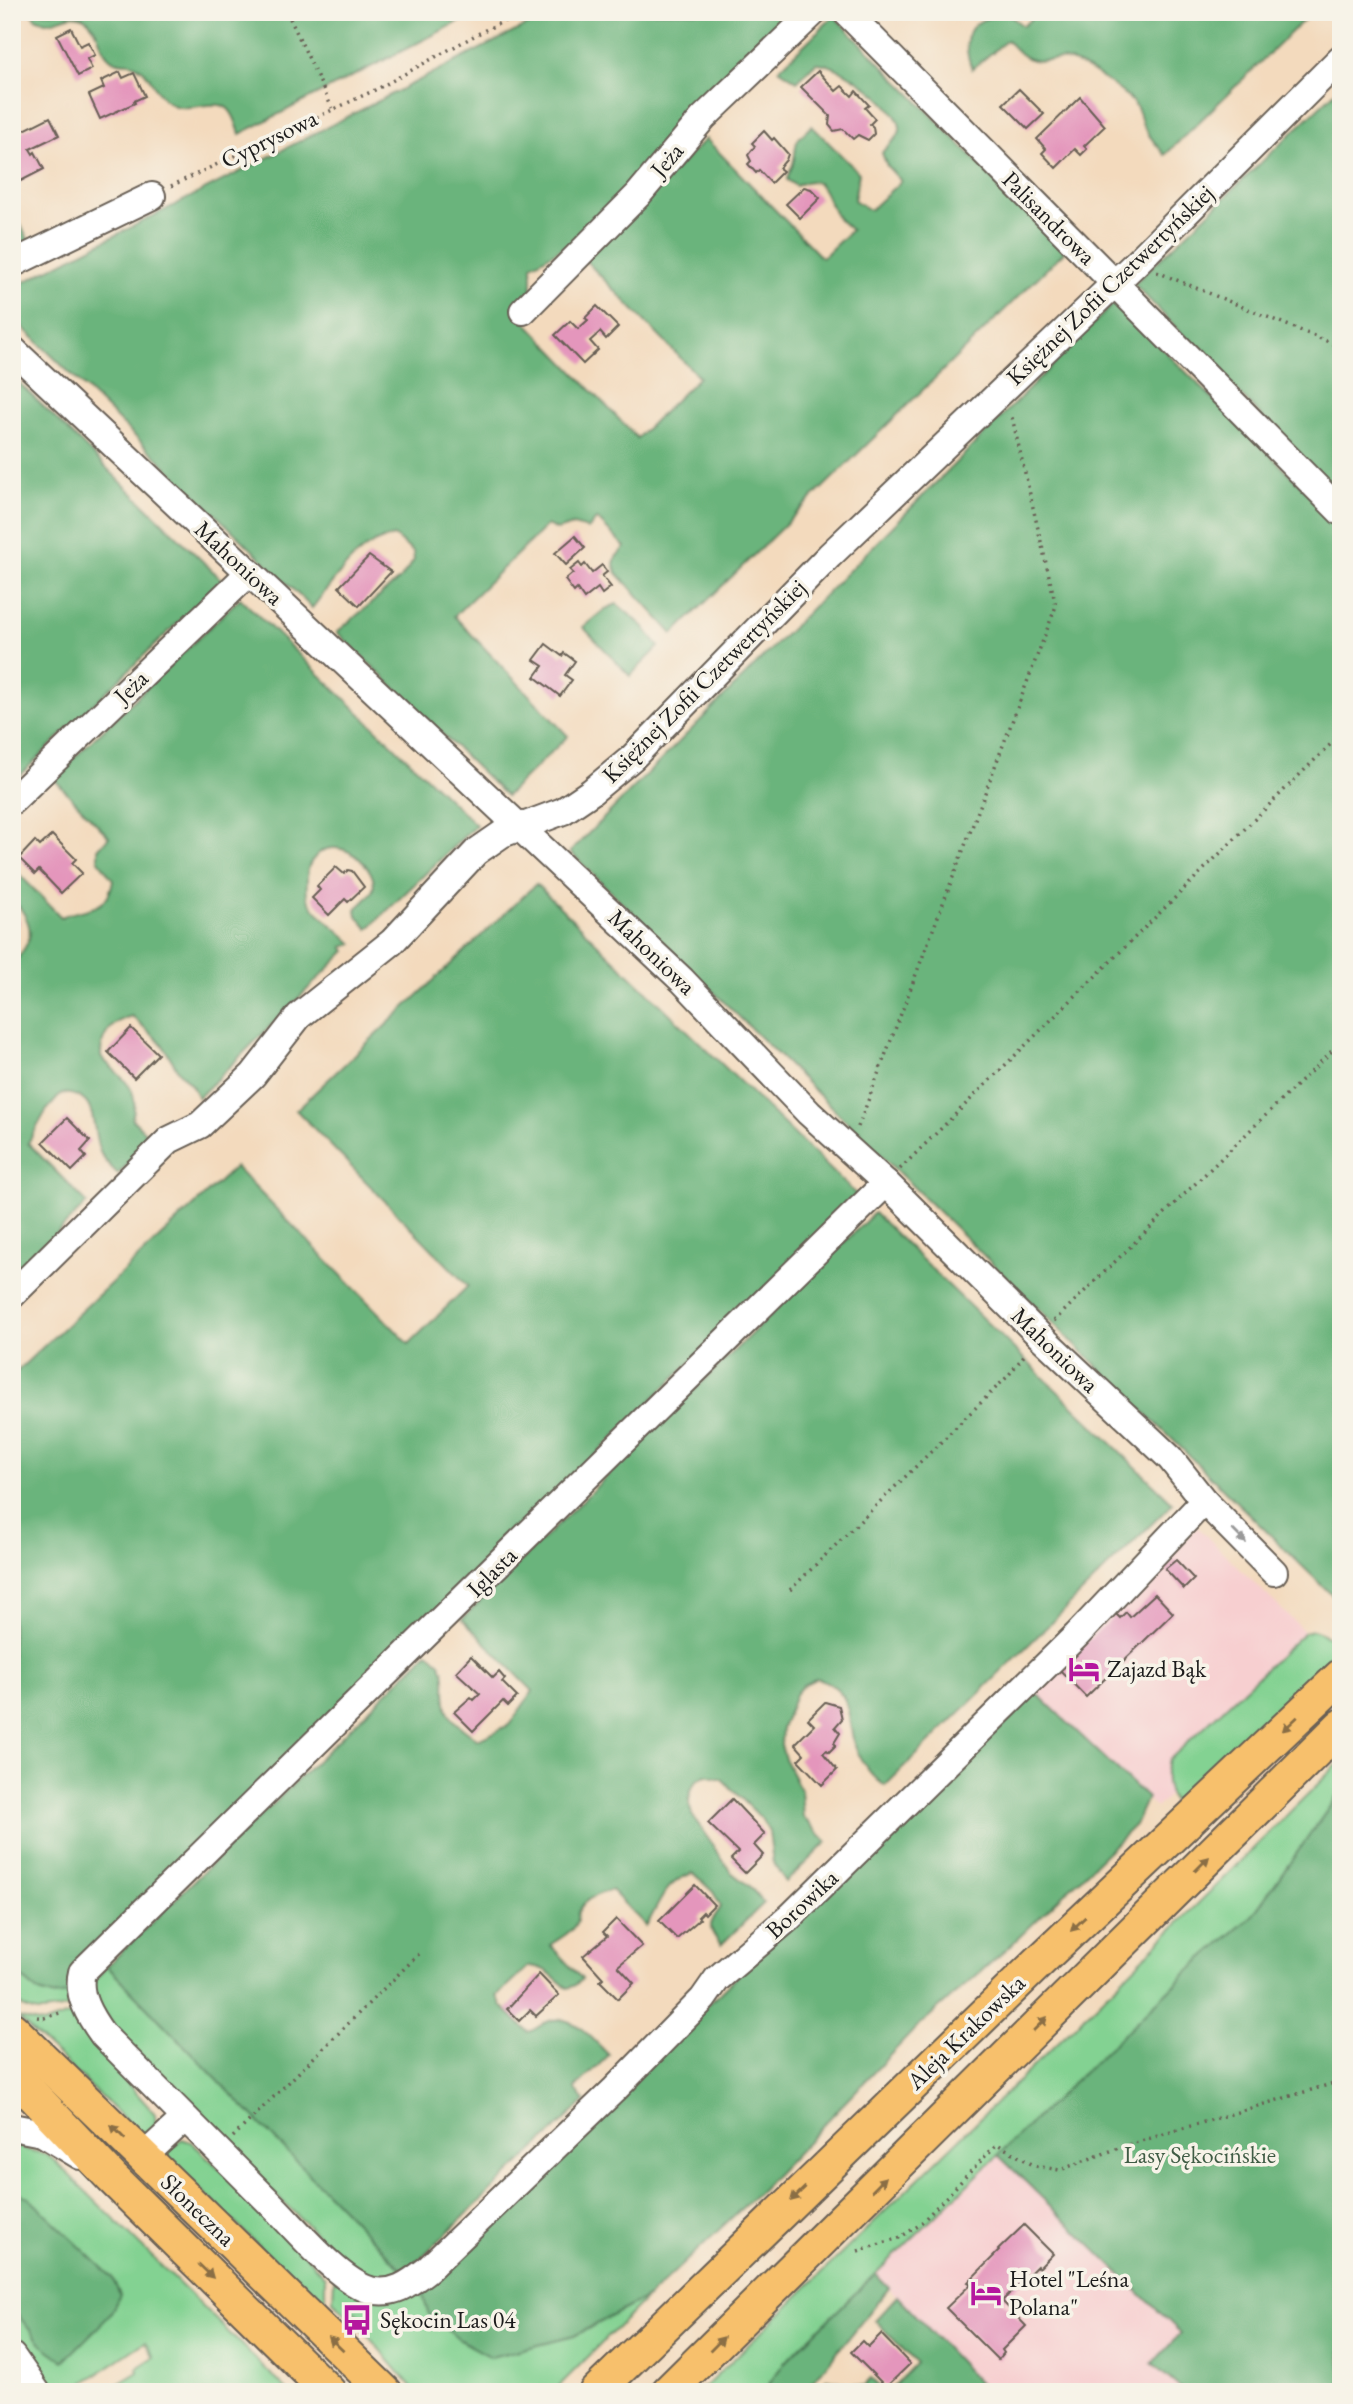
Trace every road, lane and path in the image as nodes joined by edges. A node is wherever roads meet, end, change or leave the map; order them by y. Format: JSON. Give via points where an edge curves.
{"nodes":[{"id":1,"x":287,"y":12,"type":"edge"},
{"id":2,"x":524,"y":12,"type":"edge"},
{"id":3,"x":814,"y":12,"type":"edge"},
{"id":4,"x":846,"y":12,"type":"edge"},
{"id":5,"x":1341,"y":58,"type":"edge"},
{"id":6,"x":332,"y":108,"type":"junction"},
{"id":7,"x":152,"y":196,"type":"joint"},
{"id":8,"x":1136,"y":263,"type":"junction"},
{"id":9,"x":12,"y":264,"type":"edge"},
{"id":10,"x":1113,"y":283,"type":"junction"},
{"id":11,"x":523,"y":311,"type":"dead end"},
{"id":12,"x":1341,"y":347,"type":"edge"},
{"id":13,"x":12,"y":349,"type":"edge"},
{"id":14,"x":1005,"y":387,"type":"junction"},
{"id":15,"x":1341,"y":512,"type":"edge"},
{"id":16,"x":249,"y":573,"type":"junction"},
{"id":17,"x":1341,"y":734,"type":"edge"},
{"id":18,"x":12,"y":801,"type":"edge"},
{"id":19,"x":521,"y":827,"type":"junction"},
{"id":20,"x":1341,"y":1042,"type":"edge"},
{"id":21,"x":849,"y":1150,"type":"junction"},
{"id":22,"x":886,"y":1183,"type":"junction"},
{"id":23,"x":12,"y":1295,"type":"edge"},
{"id":24,"x":1039,"y":1335,"type":"junction"},
{"id":25,"x":1204,"y":1501,"type":"junction"},
{"id":26,"x":1274,"y":1572,"type":"dead end"},
{"id":27,"x":790,"y":1590,"type":"dead end"},
{"id":28,"x":1341,"y":1676,"type":"edge"},
{"id":29,"x":1341,"y":1726,"type":"edge"},
{"id":30,"x":421,"y":1952,"type":"dead end"},
{"id":31,"x":85,"y":2005,"type":"junction"},
{"id":32,"x":19,"y":2032,"type":"edge"},
{"id":33,"x":12,"y":2073,"type":"edge"},
{"id":34,"x":1341,"y":2081,"type":"edge"},
{"id":35,"x":185,"y":2118,"type":"junction"},
{"id":36,"x":12,"y":2127,"type":"edge"},
{"id":37,"x":218,"y":2151,"type":"junction"},
{"id":38,"x":143,"y":2157,"type":"junction"},
{"id":39,"x":112,"y":2178,"type":"junction"},
{"id":40,"x":858,"y":2251,"type":"dead end"},
{"id":41,"x":12,"y":2356,"type":"edge"},
{"id":42,"x":37,"y":2392,"type":"edge"},
{"id":43,"x":329,"y":2392,"type":"edge"},
{"id":44,"x":385,"y":2392,"type":"edge"},
{"id":45,"x":596,"y":2392,"type":"edge"},
{"id":46,"x":668,"y":2392,"type":"edge"}],
"edges":[{"from":1,"to":6,"type":"path"},
{"from":2,"to":6,"type":"path","name":"Cyprysowa"},
{"from":3,"to":11,"type":"street","name":"Jeża","via":[[702,118],[638,195]]},
{"from":4,"to":10,"type":"street","name":"Palisandrowa"},
{"from":5,"to":8,"type":"street","name":"Księżnej Zofii Czetwertyńskiej"},
{"from":6,"to":7,"type":"path","name":"Cyprysowa"},
{"from":7,"to":9,"type":"street"},
{"from":8,"to":10,"type":"street","name":"Księżnej Zofii Czetwertyńskiej"},
{"from":8,"to":12,"type":"path"},
{"from":10,"to":14,"type":"street","name":"Księżnej Zofii Czetwertyńskiej"},
{"from":10,"to":15,"type":"street","name":"Palisandrowa"},
{"from":13,"to":16,"type":"street","name":"Mahoniowa"},
{"from":14,"to":19,"type":"street","name":"Księżnej Zofii Czetwertyńskiej","via":[[829,555],[632,758],[563,811]]},
{"from":14,"to":21,"type":"path","via":[[1056,606]]},
{"from":16,"to":18,"type":"street","name":"Jeża"},
{"from":16,"to":19,"type":"street","name":"Mahoniowa"},
{"from":17,"to":22,"type":"path"},
{"from":19,"to":21,"type":"street","name":"Mahoniowa","via":[[682,979]]},
{"from":19,"to":23,"type":"street","name":"Księżnej Zofii Czetwertyńskiej","via":[[476,852],[392,942],[299,1016],[244,1083],[200,1125],[169,1140]]},
{"from":20,"to":24,"type":"path"},
{"from":21,"to":22,"type":"street","name":"Mahoniowa"},
{"from":22,"to":24,"type":"street","name":"Mahoniowa"},
{"from":22,"to":31,"type":"street","name":"Iglasta","via":[[95,1958],[79,1982]]},
{"from":24,"to":25,"type":"street","name":"Mahoniowa","via":[[1170,1458]]},
{"from":24,"to":27,"type":"path","via":[[1009,1376]]},
{"from":25,"to":26,"type":"street","name":"Mahoniowa","one_way":true},
{"from":25,"to":37,"type":"street","name":"Borowika","via":[[1077,1635],[807,1900],[717,1979],[615,2089],[409,2284],[389,2292],[368,2289],[334,2267]]},
{"from":28,"to":45,"type":"main road","name":"Aleja Krakowska","one_way":true,"via":[[952,2045]]},
{"from":46,"to":29,"type":"main road","name":"Aleja Krakowska","one_way":true},
{"from":30,"to":37,"type":"path"},
{"from":31,"to":32,"type":"path"},
{"from":31,"to":35,"type":"street","via":[[103,2035]]},
{"from":38,"to":32,"type":"main road","name":"Słoneczna","one_way":true},
{"from":33,"to":39,"type":"main road","name":"Słoneczna"},
{"from":34,"to":40,"type":"path","via":[[1121,2147],[1060,2170],[1035,2166],[997,2144],[918,2226],[899,2238]]},
{"from":35,"to":37,"type":"street"},
{"from":35,"to":38,"type":"street"},
{"from":36,"to":39,"type":"street","via":[[42,2133]]},
{"from":44,"to":38,"type":"main road","name":"Słoneczna","one_way":true},
{"from":39,"to":43,"type":"main road","name":"Słoneczna","one_way":true},
{"from":41,"to":42,"type":"street"}]}
